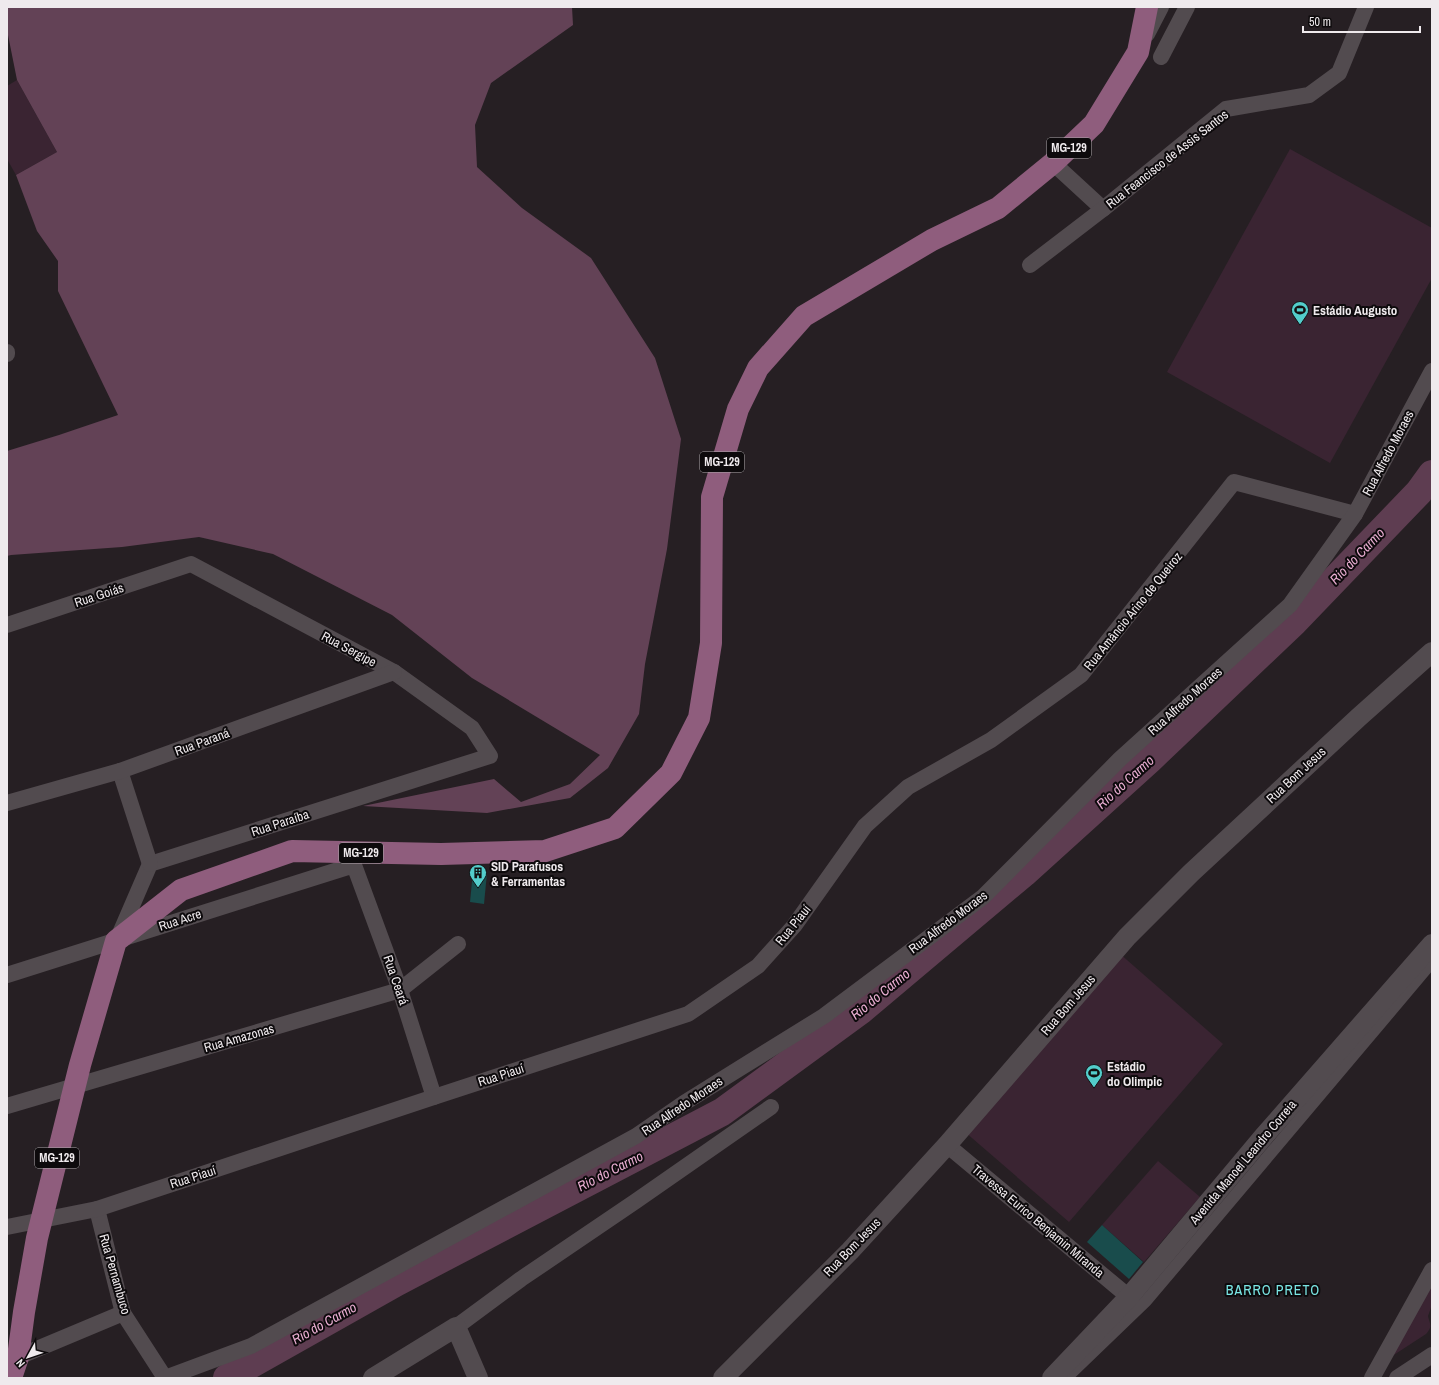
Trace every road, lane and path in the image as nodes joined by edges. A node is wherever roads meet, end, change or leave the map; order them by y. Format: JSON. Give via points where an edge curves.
{"nodes":[{"id":1,"x":1147,"y":7,"type":"edge"},
{"id":2,"x":1161,"y":7,"type":"edge"},
{"id":3,"x":1187,"y":7,"type":"edge"},
{"id":4,"x":1366,"y":7,"type":"edge"},
{"id":5,"x":1138,"y":52,"type":"junction"},
{"id":6,"x":1161,"y":57,"type":"dead end"},
{"id":7,"x":1053,"y":163,"type":"junction"},
{"id":8,"x":1103,"y":209,"type":"junction"},
{"id":9,"x":1030,"y":265,"type":"dead end"},
{"id":10,"x":1431,"y":376,"type":"edge"},
{"id":11,"x":1355,"y":514,"type":"junction"},
{"id":12,"x":191,"y":564,"type":"joint"},
{"id":13,"x":7,"y":625,"type":"edge"},
{"id":14,"x":1432,"y":652,"type":"edge"},
{"id":15,"x":394,"y":672,"type":"junction"},
{"id":16,"x":490,"y":756,"type":"joint"},
{"id":17,"x":120,"y":772,"type":"junction"},
{"id":18,"x":908,"y":787,"type":"joint"},
{"id":19,"x":7,"y":803,"type":"edge"},
{"id":20,"x":150,"y":864,"type":"junction"},
{"id":21,"x":354,"y":865,"type":"joint"},
{"id":22,"x":116,"y":941,"type":"junction"},
{"id":23,"x":458,"y":944,"type":"dead end"},
{"id":24,"x":1432,"y":944,"type":"edge"},
{"id":25,"x":1432,"y":962,"type":"edge"},
{"id":26,"x":7,"y":975,"type":"edge"},
{"id":27,"x":400,"y":990,"type":"junction"},
{"id":28,"x":434,"y":1097,"type":"junction"},
{"id":29,"x":7,"y":1106,"type":"edge"},
{"id":30,"x":771,"y":1107,"type":"dead end"},
{"id":31,"x":947,"y":1145,"type":"junction"},
{"id":32,"x":97,"y":1209,"type":"junction"},
{"id":33,"x":7,"y":1227,"type":"edge"},
{"id":34,"x":1432,"y":1270,"type":"edge"},
{"id":35,"x":1128,"y":1297,"type":"junction"},
{"id":36,"x":124,"y":1313,"type":"junction"},
{"id":37,"x":456,"y":1327,"type":"junction"},
{"id":38,"x":1432,"y":1355,"type":"edge"},
{"id":39,"x":13,"y":1358,"type":"edge"},
{"id":40,"x":11,"y":1378,"type":"edge"},
{"id":41,"x":165,"y":1378,"type":"edge"},
{"id":42,"x":373,"y":1378,"type":"edge"},
{"id":43,"x":478,"y":1378,"type":"edge"},
{"id":44,"x":724,"y":1378,"type":"edge"},
{"id":45,"x":1052,"y":1378,"type":"edge"},
{"id":46,"x":1066,"y":1378,"type":"edge"},
{"id":47,"x":1372,"y":1378,"type":"edge"},
{"id":48,"x":1397,"y":1378,"type":"edge"}],
"edges":[{"from":1,"to":5,"type":"main road","name":"MG-129","number":"MG-129"},
{"from":2,"to":5,"type":"street"},
{"from":3,"to":6,"type":"street"},
{"from":4,"to":8,"type":"street","name":"Rua Feancisco de Assis Santos","via":[[1339,73],[1310,94],[1226,109]]},
{"from":5,"to":7,"type":"main road","name":"MG-129","number":"MG-129","via":[[1094,124]]},
{"from":7,"to":8,"type":"street"},
{"from":7,"to":22,"type":"main road","name":"MG-129","number":"MG-129","via":[[998,208],[932,240],[804,316],[758,368],[738,409],[712,497],[710,643],[699,718],[671,773],[615,828],[545,851],[441,854],[292,851],[181,890]]},
{"from":8,"to":9,"type":"street","name":"Rua Feancisco de Assis Santos"},
{"from":10,"to":11,"type":"street","name":"Rua Alfredo Moraes"},
{"from":11,"to":18,"type":"street","name":"Rua Amâncio Arino de Queiroz","via":[[1234,482],[1081,675],[991,740]]},
{"from":11,"to":41,"type":"street","name":"Rua Alfredo Moraes","via":[[1290,605],[1120,759],[983,897],[824,1016],[636,1136],[251,1346]]},
{"from":12,"to":13,"type":"street","name":"Rua Goiás"},
{"from":12,"to":15,"type":"street","name":"Rua Sergipe"},
{"from":14,"to":31,"type":"street","name":"Rua Bom Jesus","via":[[1191,873],[1127,938]]},
{"from":15,"to":16,"type":"street","name":"Rua Sergipe","via":[[472,728]]},
{"from":15,"to":17,"type":"street","name":"Rua Paraná"},
{"from":16,"to":20,"type":"street","name":"Rua Paraíba"},
{"from":17,"to":19,"type":"street","name":"Rua Paraná"},
{"from":17,"to":20,"type":"street"},
{"from":18,"to":28,"type":"street","name":"Rua Piauí","via":[[865,826],[794,926],[758,966],[688,1014]]},
{"from":20,"to":22,"type":"street"},
{"from":21,"to":22,"type":"street","name":"Rua Acre"},
{"from":21,"to":27,"type":"street","name":"Rua Ceará"},
{"from":22,"to":26,"type":"street","name":"Rua Acre"},
{"from":22,"to":39,"type":"main road","number":"MG-129","via":[[80,1065],[37,1238]]},
{"from":23,"to":27,"type":"street","name":"Rua Amazonas"},
{"from":24,"to":35,"type":"street","name":"Avenida Manoel Leandro Correia","via":[[1264,1136]]},
{"from":25,"to":46,"type":"street","via":[[1146,1301]]},
{"from":27,"to":28,"type":"street","name":"Rua Ceará"},
{"from":27,"to":29,"type":"street","name":"Rua Amazonas"},
{"from":28,"to":32,"type":"street","name":"Rua Piauí"},
{"from":30,"to":37,"type":"street","via":[[521,1279]]},
{"from":31,"to":35,"type":"street","name":"Travessa Eurico Benjamin Miranda"},
{"from":31,"to":44,"type":"street","name":"Rua Bom Jesus","via":[[850,1251]]},
{"from":32,"to":33,"type":"street","name":"Rua Piauí"},
{"from":32,"to":36,"type":"street","name":"Rua Pernambuco"},
{"from":34,"to":47,"type":"street"},
{"from":35,"to":45,"type":"street","name":"Avenida Manoel Leandro Correia"},
{"from":36,"to":39,"type":"street"},
{"from":36,"to":41,"type":"street","name":"Rua Pernambuco"},
{"from":37,"to":42,"type":"street"},
{"from":37,"to":43,"type":"street"},
{"from":38,"to":48,"type":"street"},
{"from":39,"to":40,"type":"main road","number":"MG-129"}]}
